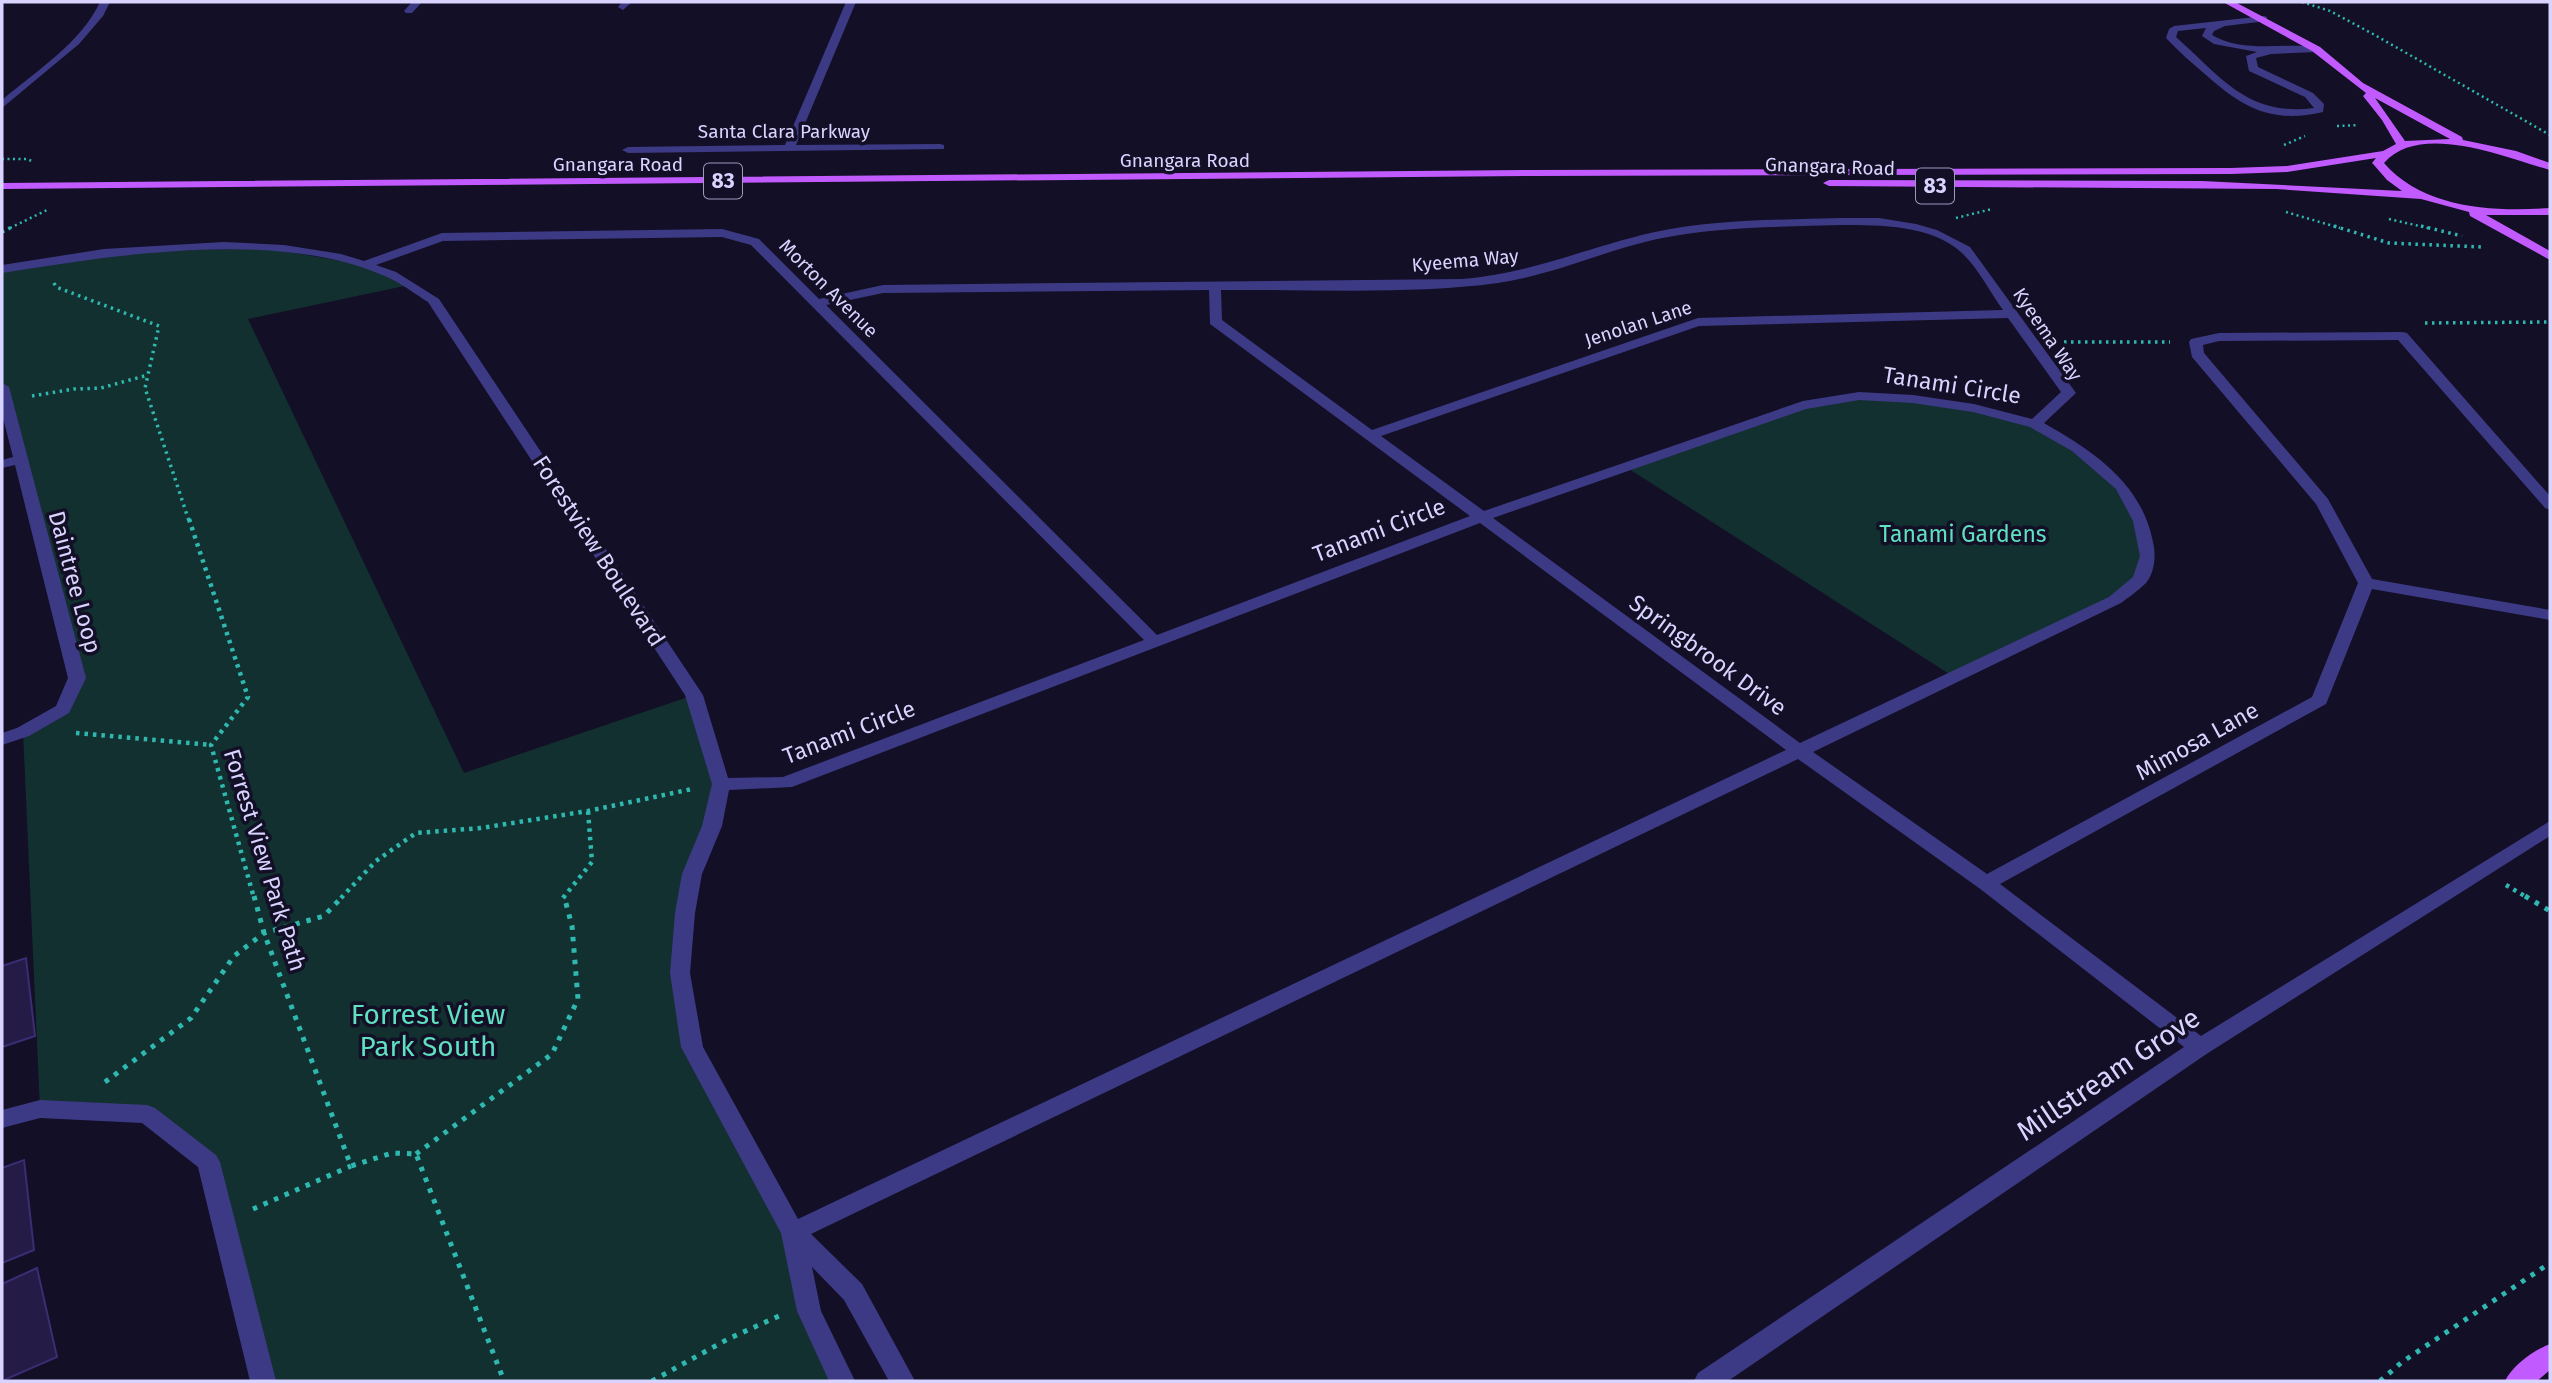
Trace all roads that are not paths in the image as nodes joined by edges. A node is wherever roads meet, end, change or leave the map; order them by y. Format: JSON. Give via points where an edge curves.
{"nodes":[{"id":1,"x":105,"y":2,"type":"edge"},
{"id":2,"x":417,"y":2,"type":"edge"},
{"id":3,"x":851,"y":2,"type":"edge"},
{"id":4,"x":2228,"y":2,"type":"edge"},
{"id":5,"x":408,"y":10,"type":"dead end"},
{"id":6,"x":2264,"y":19,"type":"junction"},
{"id":7,"x":2227,"y":22,"type":"junction"},
{"id":8,"x":2316,"y":49,"type":"junction"},
{"id":9,"x":2271,"y":51,"type":"junction"},
{"id":10,"x":2359,"y":85,"type":"junction"},
{"id":11,"x":2,"y":105,"type":"edge"},
{"id":12,"x":2467,"y":144,"type":"junction"},
{"id":13,"x":2402,"y":145,"type":"junction"},
{"id":14,"x":940,"y":147,"type":"dead end"},
{"id":15,"x":789,"y":148,"type":"junction"},
{"id":16,"x":628,"y":150,"type":"dead end"},
{"id":17,"x":2382,"y":154,"type":"junction"},
{"id":18,"x":2521,"y":155,"type":"junction"},
{"id":19,"x":2550,"y":159,"type":"edge"},
{"id":20,"x":2550,"y":167,"type":"edge"},
{"id":21,"x":1445,"y":175,"type":"junction"},
{"id":22,"x":2,"y":186,"type":"edge"},
{"id":23,"x":2424,"y":196,"type":"junction"},
{"id":24,"x":2464,"y":207,"type":"junction"},
{"id":25,"x":2550,"y":211,"type":"edge"},
{"id":26,"x":2550,"y":256,"type":"edge"},
{"id":27,"x":365,"y":265,"type":"junction"},
{"id":28,"x":2,"y":269,"type":"edge"},
{"id":29,"x":1214,"y":287,"type":"junction"},
{"id":30,"x":818,"y":303,"type":"junction"},
{"id":31,"x":2013,"y":314,"type":"junction"},
{"id":32,"x":3,"y":394,"type":"edge"},
{"id":33,"x":2035,"y":424,"type":"junction"},
{"id":34,"x":1371,"y":435,"type":"junction"},
{"id":35,"x":19,"y":460,"type":"junction"},
{"id":36,"x":2,"y":464,"type":"edge"},
{"id":37,"x":2550,"y":505,"type":"edge"},
{"id":38,"x":1482,"y":517,"type":"junction"},
{"id":39,"x":2365,"y":583,"type":"junction"},
{"id":40,"x":2550,"y":615,"type":"edge"},
{"id":41,"x":1155,"y":642,"type":"junction"},
{"id":42,"x":2,"y":739,"type":"edge"},
{"id":43,"x":1799,"y":751,"type":"junction"},
{"id":44,"x":721,"y":784,"type":"junction"},
{"id":45,"x":2550,"y":827,"type":"edge"},
{"id":46,"x":1986,"y":883,"type":"junction"},
{"id":47,"x":2200,"y":1047,"type":"junction"},
{"id":48,"x":2,"y":1119,"type":"edge"},
{"id":49,"x":793,"y":1232,"type":"junction"},
{"id":50,"x":2550,"y":1355,"type":"edge"},
{"id":51,"x":263,"y":1381,"type":"edge"},
{"id":52,"x":842,"y":1381,"type":"edge"},
{"id":53,"x":902,"y":1381,"type":"edge"},
{"id":54,"x":1707,"y":1381,"type":"edge"},
{"id":55,"x":2518,"y":1381,"type":"edge"}],
"edges":[{"from":1,"to":11,"type":"street","via":[[84,33]]},
{"from":2,"to":5,"type":"street"},
{"from":3,"to":15,"type":"street"},
{"from":4,"to":6,"type":"main road"},
{"from":6,"to":7,"type":"street"},
{"from":6,"to":8,"type":"main road"},
{"from":7,"to":9,"type":"street","via":[[2210,29],[2207,36],[2217,42]]},
{"from":7,"to":9,"type":"street","via":[[2174,29],[2171,38],[2249,104],[2296,114],[2319,110],[2309,95],[2253,69],[2251,56]]},
{"from":8,"to":9,"type":"street"},
{"from":8,"to":10,"type":"main road"},
{"from":10,"to":12,"type":"main road"},
{"from":10,"to":13,"type":"main road"},
{"from":12,"to":13,"type":"main road","number":"83"},
{"from":12,"to":18,"type":"main road","number":"83"},
{"from":13,"to":17,"type":"main road","number":"83"},
{"from":14,"to":15,"type":"street","name":"Santa Clara Parkway"},
{"from":15,"to":16,"type":"street","name":"Santa Clara Parkway"},
{"from":17,"to":21,"type":"main road","name":"Gnangara Road","number":"83","via":[[2287,169],[2231,171]]},
{"from":17,"to":23,"type":"main road","number":"83","via":[[2378,163],[2385,174]]},
{"from":18,"to":19,"type":"main road","number":"83"},
{"from":18,"to":20,"type":"main road","number":"83"},
{"from":21,"to":22,"type":"main road","name":"Gnangara Road","number":"83"},
{"from":21,"to":23,"type":"main road","name":"Gnangara Road","number":"83","via":[[1955,186],[2296,185]]},
{"from":23,"to":24,"type":"main road","number":"83"},
{"from":24,"to":25,"type":"main road","number":"83","via":[[2516,214]]},
{"from":24,"to":26,"type":"main road"},
{"from":27,"to":28,"type":"street","name":"Forestview Boulevard","via":[[236,247],[118,250]]},
{"from":27,"to":30,"type":"street","name":"Morton Avenue","via":[[442,237],[722,233],[755,242]]},
{"from":27,"to":44,"type":"street","name":"Forestview Boulevard","via":[[414,284],[433,299],[694,695]]},
{"from":29,"to":30,"type":"street","name":"Kyeema Way","via":[[883,289]]},
{"from":29,"to":31,"type":"street","name":"Kyeema Way","via":[[1486,281],[1533,272],[1653,236],[1712,225],[1863,221],[1899,223],[1948,237],[1966,250]]},
{"from":29,"to":34,"type":"street","name":"Springbrook Drive","via":[[1215,321]]},
{"from":30,"to":41,"type":"street","name":"Morton Avenue"},
{"from":31,"to":33,"type":"street","name":"Kyeema Way","via":[[2069,393]]},
{"from":31,"to":34,"type":"street","name":"Jenolan Lane","via":[[1698,322]]},
{"from":32,"to":35,"type":"street","name":"Daintree Loop"},
{"from":33,"to":38,"type":"street","name":"Tanami Circle","via":[[1975,408],[1913,399],[1859,396],[1803,405]]},
{"from":33,"to":43,"type":"street","name":"Tanami Circle","via":[[2077,448],[2122,487],[2144,533],[2148,556],[2140,579],[2115,600]]},
{"from":34,"to":38,"type":"street","name":"Springbrook Drive"},
{"from":35,"to":36,"type":"street"},
{"from":35,"to":42,"type":"street","name":"Daintree Loop","via":[[76,678],[63,709]]},
{"from":37,"to":39,"type":"street","via":[[2402,336],[2218,337],[2196,342],[2197,354],[2323,502]]},
{"from":38,"to":41,"type":"street","name":"Tanami Circle"},
{"from":38,"to":43,"type":"street","name":"Springbrook Drive"},
{"from":39,"to":40,"type":"street"},
{"from":39,"to":46,"type":"street","name":"Mimosa Lane","via":[[2320,700]]},
{"from":41,"to":44,"type":"street","name":"Tanami Circle","via":[[785,783]]},
{"from":43,"to":46,"type":"street","name":"Springbrook Drive"},
{"from":43,"to":49,"type":"street","name":"Tanami Circle"},
{"from":44,"to":49,"type":"street","name":"Forestview Boulevard","via":[[712,826],[692,874],[680,973],[692,1047]]},
{"from":45,"to":47,"type":"street","name":"Millstream Grove"},
{"from":46,"to":47,"type":"street","name":"Springbrook Drive"},
{"from":47,"to":54,"type":"street","name":"Millstream Grove"},
{"from":48,"to":51,"type":"street","via":[[40,1110],[147,1114],[208,1162]]},
{"from":49,"to":52,"type":"street","name":"Forestview Boulevard","via":[[808,1303]]},
{"from":49,"to":53,"type":"street","name":"Forestview Boulevard","via":[[853,1293]]},
{"from":50,"to":55,"type":"main road"}]}
